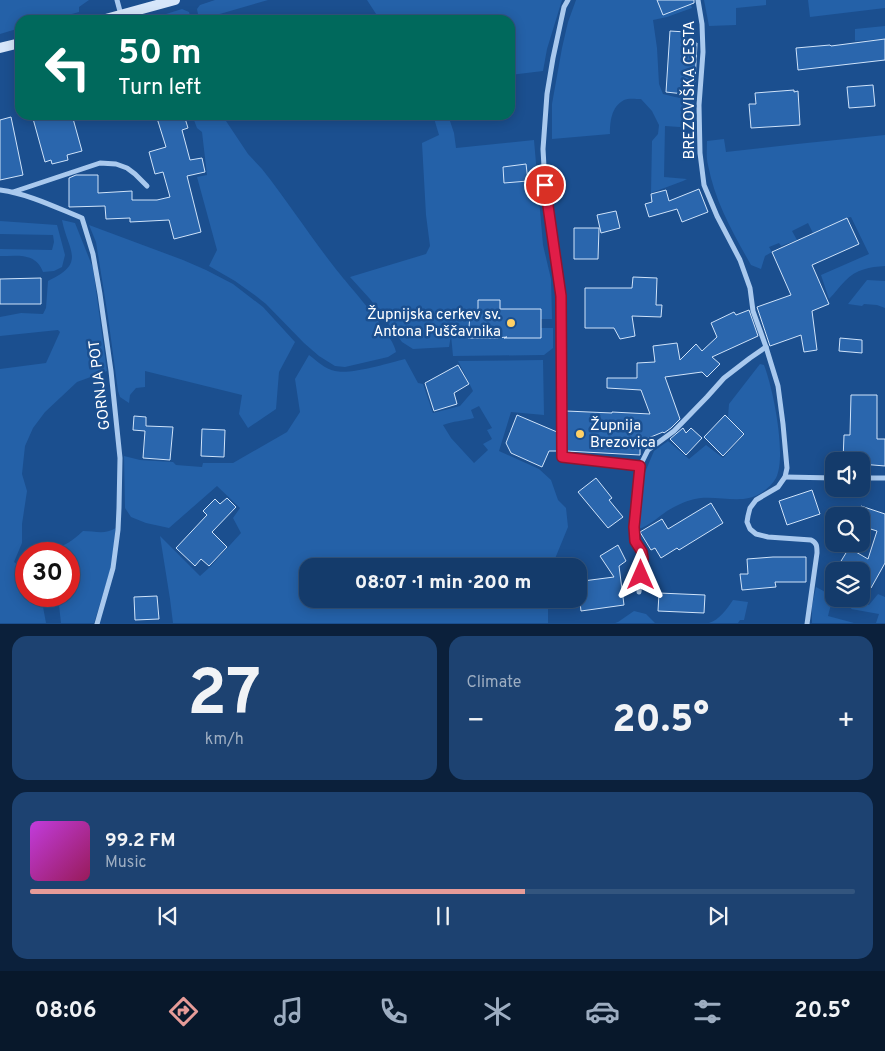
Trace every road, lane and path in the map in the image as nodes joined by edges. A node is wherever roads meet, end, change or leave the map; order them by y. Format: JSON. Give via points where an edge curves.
{"nodes":[{"id":1,"x":117,"y":0,"type":"edge"},
{"id":2,"x":175,"y":0,"type":"edge"},
{"id":3,"x":568,"y":0,"type":"edge"},
{"id":4,"x":698,"y":0,"type":"edge"},
{"id":5,"x":121,"y":15,"type":"joint"},
{"id":6,"x":15,"y":44,"type":"edge"},
{"id":7,"x":0,"y":48,"type":"edge"},
{"id":8,"x":147,"y":186,"type":"dead end"},
{"id":9,"x":0,"y":190,"type":"edge"},
{"id":10,"x":13,"y":192,"type":"junction"},
{"id":11,"x":766,"y":347,"type":"junction"},
{"id":12,"x":640,"y":466,"type":"junction"},
{"id":13,"x":785,"y":477,"type":"junction"},
{"id":14,"x":825,"y":478,"type":"edge"},
{"id":15,"x":870,"y":478,"type":"edge"},
{"id":16,"x":885,"y":478,"type":"edge"},
{"id":17,"x":639,"y":592,"type":"dead end"},
{"id":18,"x":97,"y":624,"type":"edge"},
{"id":19,"x":807,"y":624,"type":"edge"}],
"edges":[{"from":1,"to":5,"type":"street"},
{"from":2,"to":5,"type":"main road"},
{"from":3,"to":12,"type":"street","via":[[564,6],[548,85],[543,149],[561,296],[562,457]]},
{"from":4,"to":11,"type":"street","name":"BREZOVIŠKA CESTA","via":[[702,14],[699,105],[704,185],[740,260]]},
{"from":6,"to":7,"type":"main road"},
{"from":8,"to":10,"type":"street","name":"GORNJA POT","via":[[127,168],[100,163]]},
{"from":9,"to":10,"type":"street","name":"GORNJA POT"},
{"from":10,"to":18,"type":"street","name":"GORNJA POT","via":[[82,218],[93,254],[120,458],[113,568]]},
{"from":11,"to":12,"type":"street","via":[[724,378],[674,431],[648,450]]},
{"from":11,"to":13,"type":"street","name":"BREZOVIŠKA CESTA","via":[[778,386],[787,468]]},
{"from":12,"to":17,"type":"street","via":[[634,527],[635,541],[643,558]]},
{"from":13,"to":14,"type":"street"},
{"from":13,"to":19,"type":"street","via":[[778,487],[756,500],[750,508],[747,522],[756,534],[816,542],[818,547]]},
{"from":15,"to":16,"type":"street"}]}
